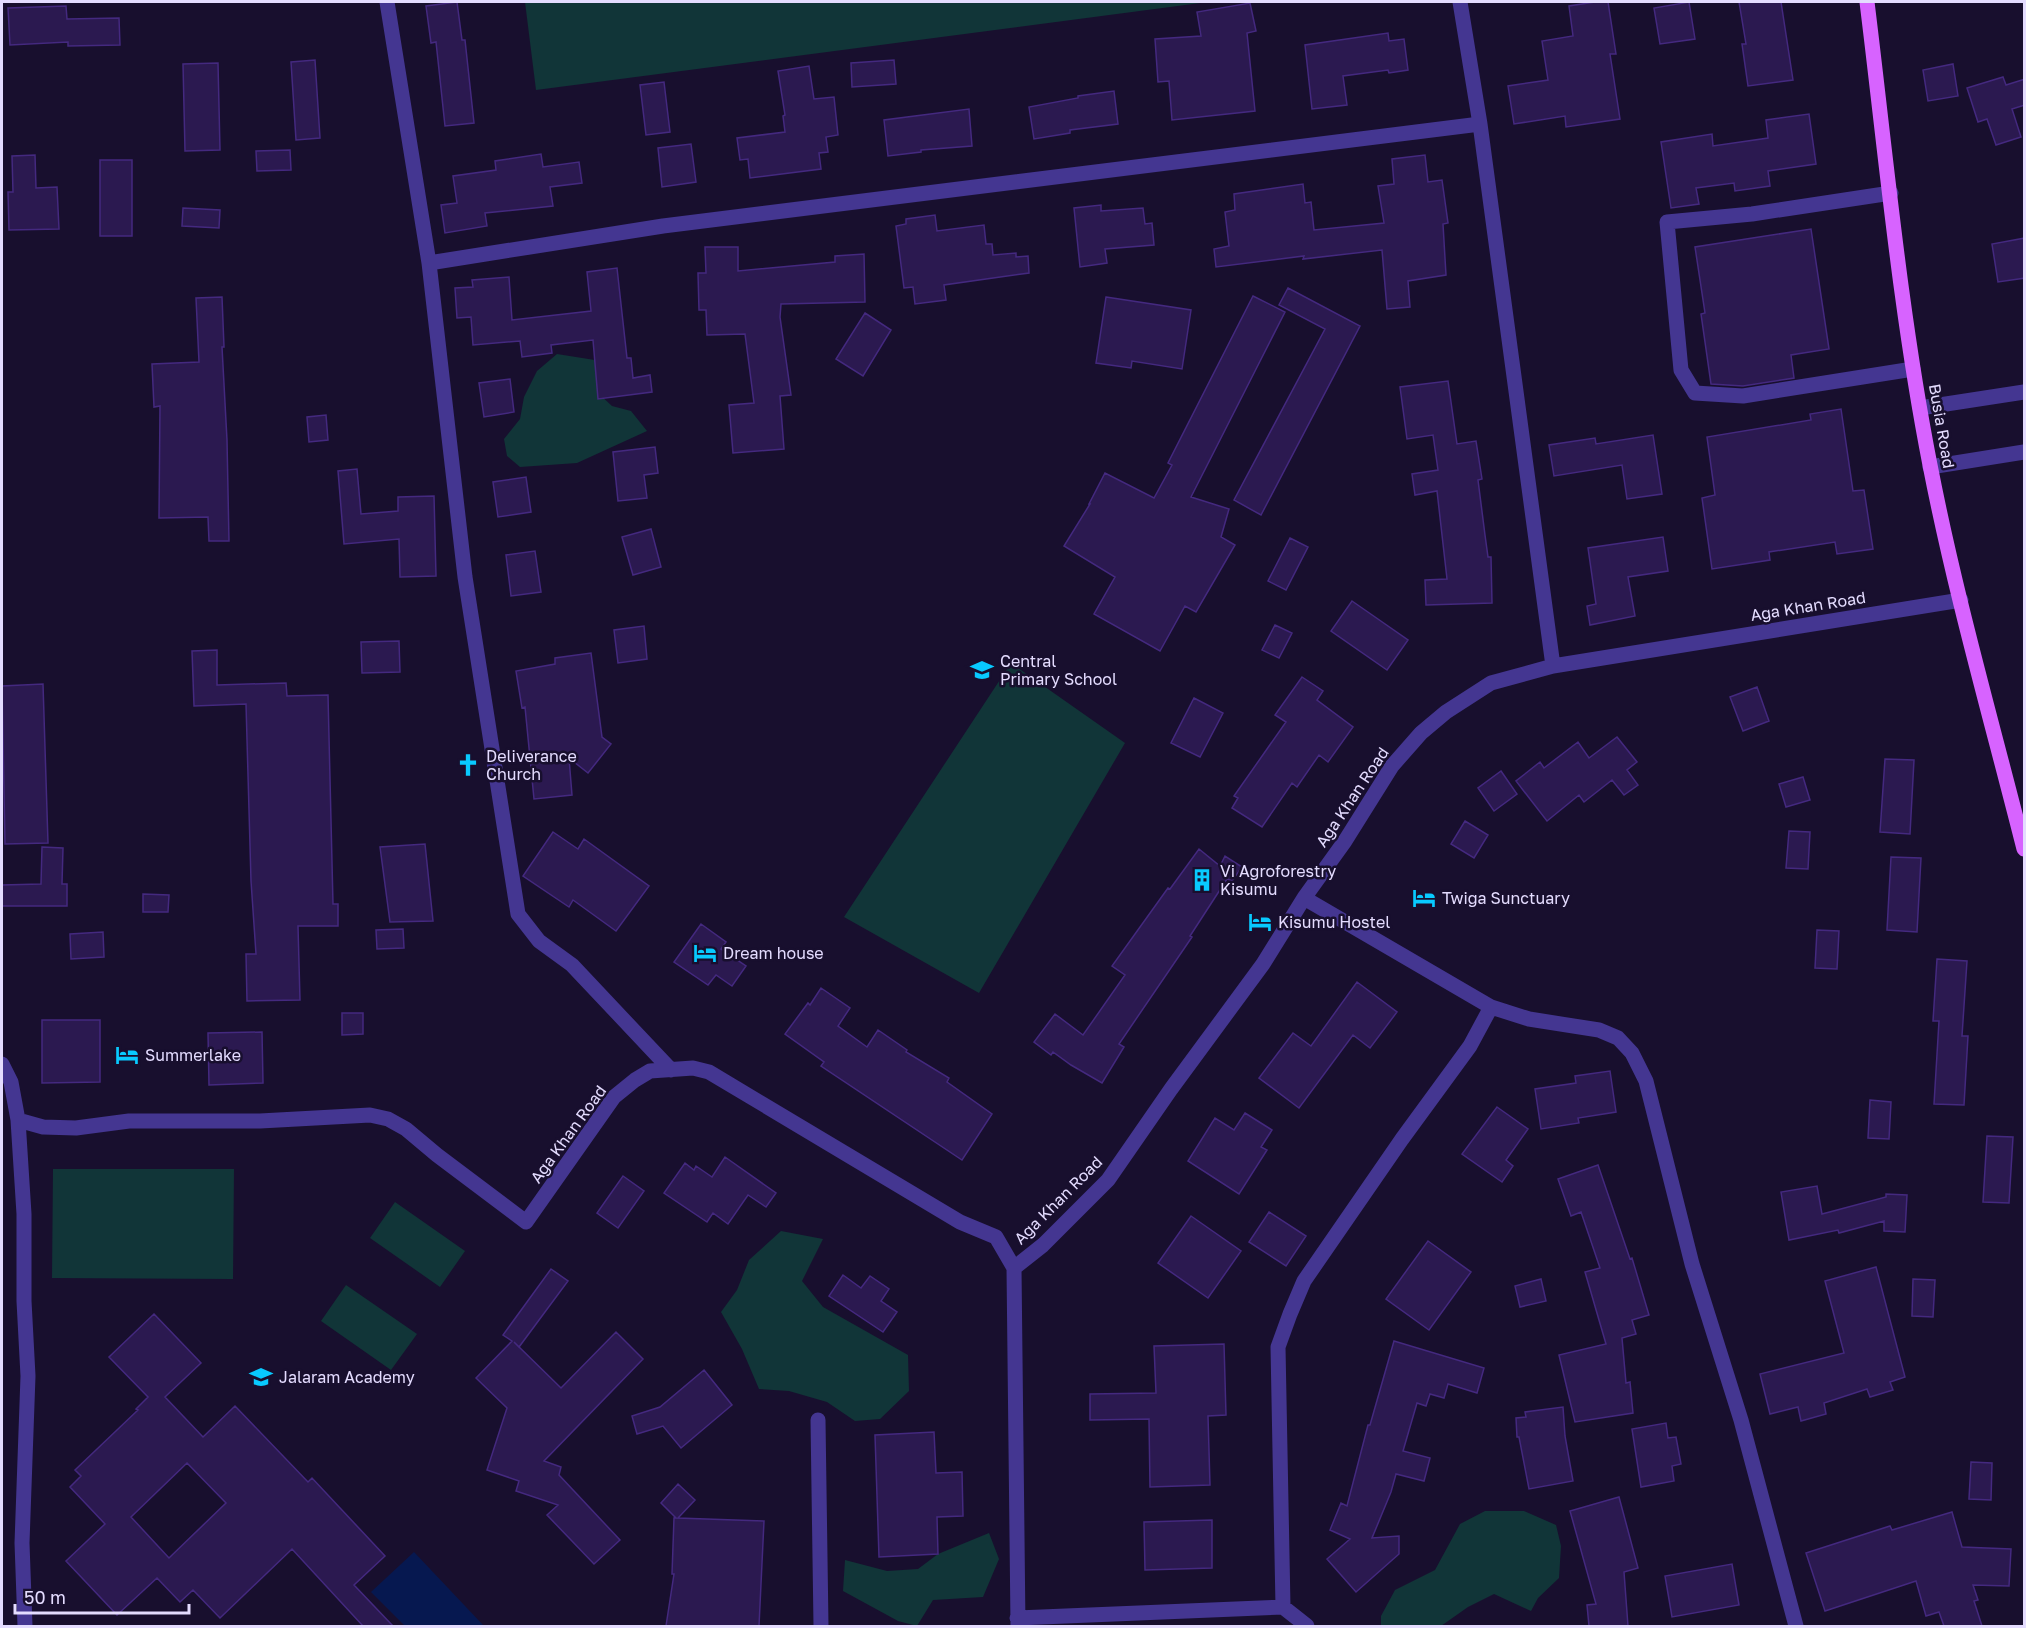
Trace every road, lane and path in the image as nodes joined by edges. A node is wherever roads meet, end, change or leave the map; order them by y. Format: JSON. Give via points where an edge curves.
{"nodes":[{"id":1,"x":387,"y":2,"type":"edge"},
{"id":2,"x":1460,"y":2,"type":"edge"},
{"id":3,"x":1867,"y":2,"type":"edge"},
{"id":4,"x":1480,"y":124,"type":"junction"},
{"id":5,"x":1891,"y":193,"type":"junction"},
{"id":6,"x":429,"y":263,"type":"junction"},
{"id":7,"x":1913,"y":369,"type":"junction"},
{"id":8,"x":2025,"y":392,"type":"edge"},
{"id":9,"x":1920,"y":408,"type":"junction"},
{"id":10,"x":2025,"y":452,"type":"edge"},
{"id":11,"x":1930,"y":467,"type":"junction"},
{"id":12,"x":1961,"y":600,"type":"junction"},
{"id":13,"x":1553,"y":666,"type":"junction"},
{"id":14,"x":2025,"y":849,"type":"edge"},
{"id":15,"x":1304,"y":897,"type":"junction"},
{"id":16,"x":1491,"y":1007,"type":"junction"},
{"id":17,"x":2,"y":1064,"type":"edge"},
{"id":18,"x":671,"y":1070,"type":"junction"},
{"id":19,"x":18,"y":1120,"type":"junction"},
{"id":20,"x":1014,"y":1268,"type":"junction"},
{"id":21,"x":818,"y":1420,"type":"dead end"},
{"id":22,"x":1283,"y":1607,"type":"junction"},
{"id":23,"x":1018,"y":1622,"type":"edge"},
{"id":24,"x":25,"y":1626,"type":"edge"},
{"id":25,"x":821,"y":1626,"type":"edge"},
{"id":26,"x":1307,"y":1626,"type":"edge"},
{"id":27,"x":1796,"y":1626,"type":"edge"}],
"edges":[{"from":1,"to":6,"type":"street"},
{"from":2,"to":4,"type":"street"},
{"from":3,"to":5,"type":"main road","name":"Busia Road"},
{"from":4,"to":6,"type":"street","via":[[663,226]]},
{"from":4,"to":13,"type":"street"},
{"from":5,"to":7,"type":"main road","name":"Busia Road"},
{"from":5,"to":7,"type":"street","via":[[1667,222],[1681,370],[1695,393],[1743,396]]},
{"from":6,"to":18,"type":"street","via":[[465,577],[518,914],[539,940],[572,965]]},
{"from":7,"to":9,"type":"main road","name":"Busia Road"},
{"from":8,"to":9,"type":"street"},
{"from":9,"to":11,"type":"main road","name":"Busia Road"},
{"from":10,"to":11,"type":"street"},
{"from":11,"to":12,"type":"main road","name":"Busia Road"},
{"from":12,"to":13,"type":"street","name":"Aga Khan Road"},
{"from":12,"to":14,"type":"main road","name":"Busia Road"},
{"from":13,"to":15,"type":"street","name":"Aga Khan Road","via":[[1491,682],[1421,733],[1392,766],[1345,842]]},
{"from":15,"to":16,"type":"street"},
{"from":15,"to":20,"type":"street","name":"Aga Khan Road","via":[[1263,964],[1108,1180]]},
{"from":16,"to":22,"type":"street","via":[[1470,1046],[1304,1281],[1278,1347]]},
{"from":16,"to":27,"type":"street","via":[[1529,1019],[1599,1030],[1618,1038],[1632,1053],[1646,1081],[1692,1264],[1741,1420]]},
{"from":17,"to":19,"type":"street","via":[[11,1082]]},
{"from":18,"to":19,"type":"street","name":"Aga Khan Road","via":[[650,1071],[614,1097],[526,1222],[406,1129],[370,1115],[260,1121],[129,1121],[76,1128],[43,1127]]},
{"from":18,"to":20,"type":"street","name":"Aga Khan Road","via":[[693,1068],[709,1072],[960,1222],[996,1237]]},
{"from":19,"to":24,"type":"street","via":[[28,1376],[21,1543]]},
{"from":20,"to":23,"type":"street","name":"Aga Khan Road"},
{"from":21,"to":25,"type":"street"},
{"from":22,"to":23,"type":"street"},
{"from":22,"to":26,"type":"street"}]}
